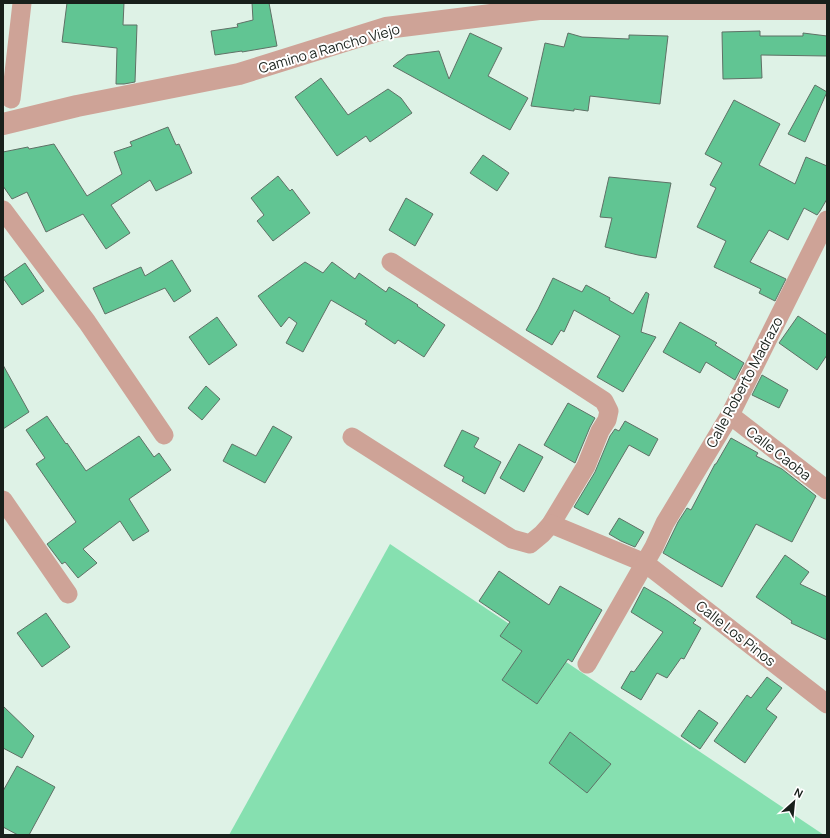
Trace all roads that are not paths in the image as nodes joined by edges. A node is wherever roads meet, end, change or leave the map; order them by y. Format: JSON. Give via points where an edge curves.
{"nodes":[{"id":1,"x":22,"y":3,"type":"edge"},
{"id":2,"x":538,"y":6,"type":"edge"},
{"id":3,"x":827,"y":9,"type":"edge"},
{"id":4,"x":7,"y":94,"type":"edge"},
{"id":5,"x":29,"y":118,"type":"junction"},
{"id":6,"x":3,"y":124,"type":"edge"},
{"id":7,"x":3,"y":210,"type":"edge"},
{"id":8,"x":827,"y":220,"type":"edge"},
{"id":9,"x":391,"y":262,"type":"dead end"},
{"id":10,"x":730,"y":416,"type":"junction"},
{"id":11,"x":164,"y":435,"type":"dead end"},
{"id":12,"x":352,"y":437,"type":"dead end"},
{"id":13,"x":827,"y":490,"type":"edge"},
{"id":14,"x":3,"y":500,"type":"edge"},
{"id":15,"x":551,"y":524,"type":"junction"},
{"id":16,"x":645,"y":563,"type":"junction"},
{"id":17,"x":68,"y":594,"type":"dead end"},
{"id":18,"x":587,"y":664,"type":"dead end"},
{"id":19,"x":827,"y":704,"type":"edge"}],
"edges":[{"from":1,"to":4,"type":"street"},
{"from":2,"to":3,"type":"street","name":"Camino a Rancho Viejo"},
{"from":2,"to":5,"type":"street","name":"Camino a Rancho Viejo","via":[[386,28],[239,74]]},
{"from":4,"to":5,"type":"street"},
{"from":5,"to":6,"type":"street","name":"Camino a Rancho Viejo"},
{"from":7,"to":11,"type":"street","via":[[87,322]]},
{"from":8,"to":10,"type":"street","name":"Calle Roberto Madrazo"},
{"from":9,"to":15,"type":"street","via":[[604,401],[608,411],[607,420],[586,466]]},
{"from":10,"to":13,"type":"street","name":"Calle Caoba"},
{"from":10,"to":16,"type":"street","name":"Calle Roberto Madrazo","via":[[665,523]]},
{"from":12,"to":15,"type":"street","via":[[512,539],[530,544]]},
{"from":14,"to":17,"type":"street"},
{"from":15,"to":16,"type":"street","name":"Calle Los Pinos"},
{"from":16,"to":18,"type":"street","name":"Calle Roberto Madrazo"},
{"from":16,"to":19,"type":"street","name":"Calle Los Pinos"}]}
